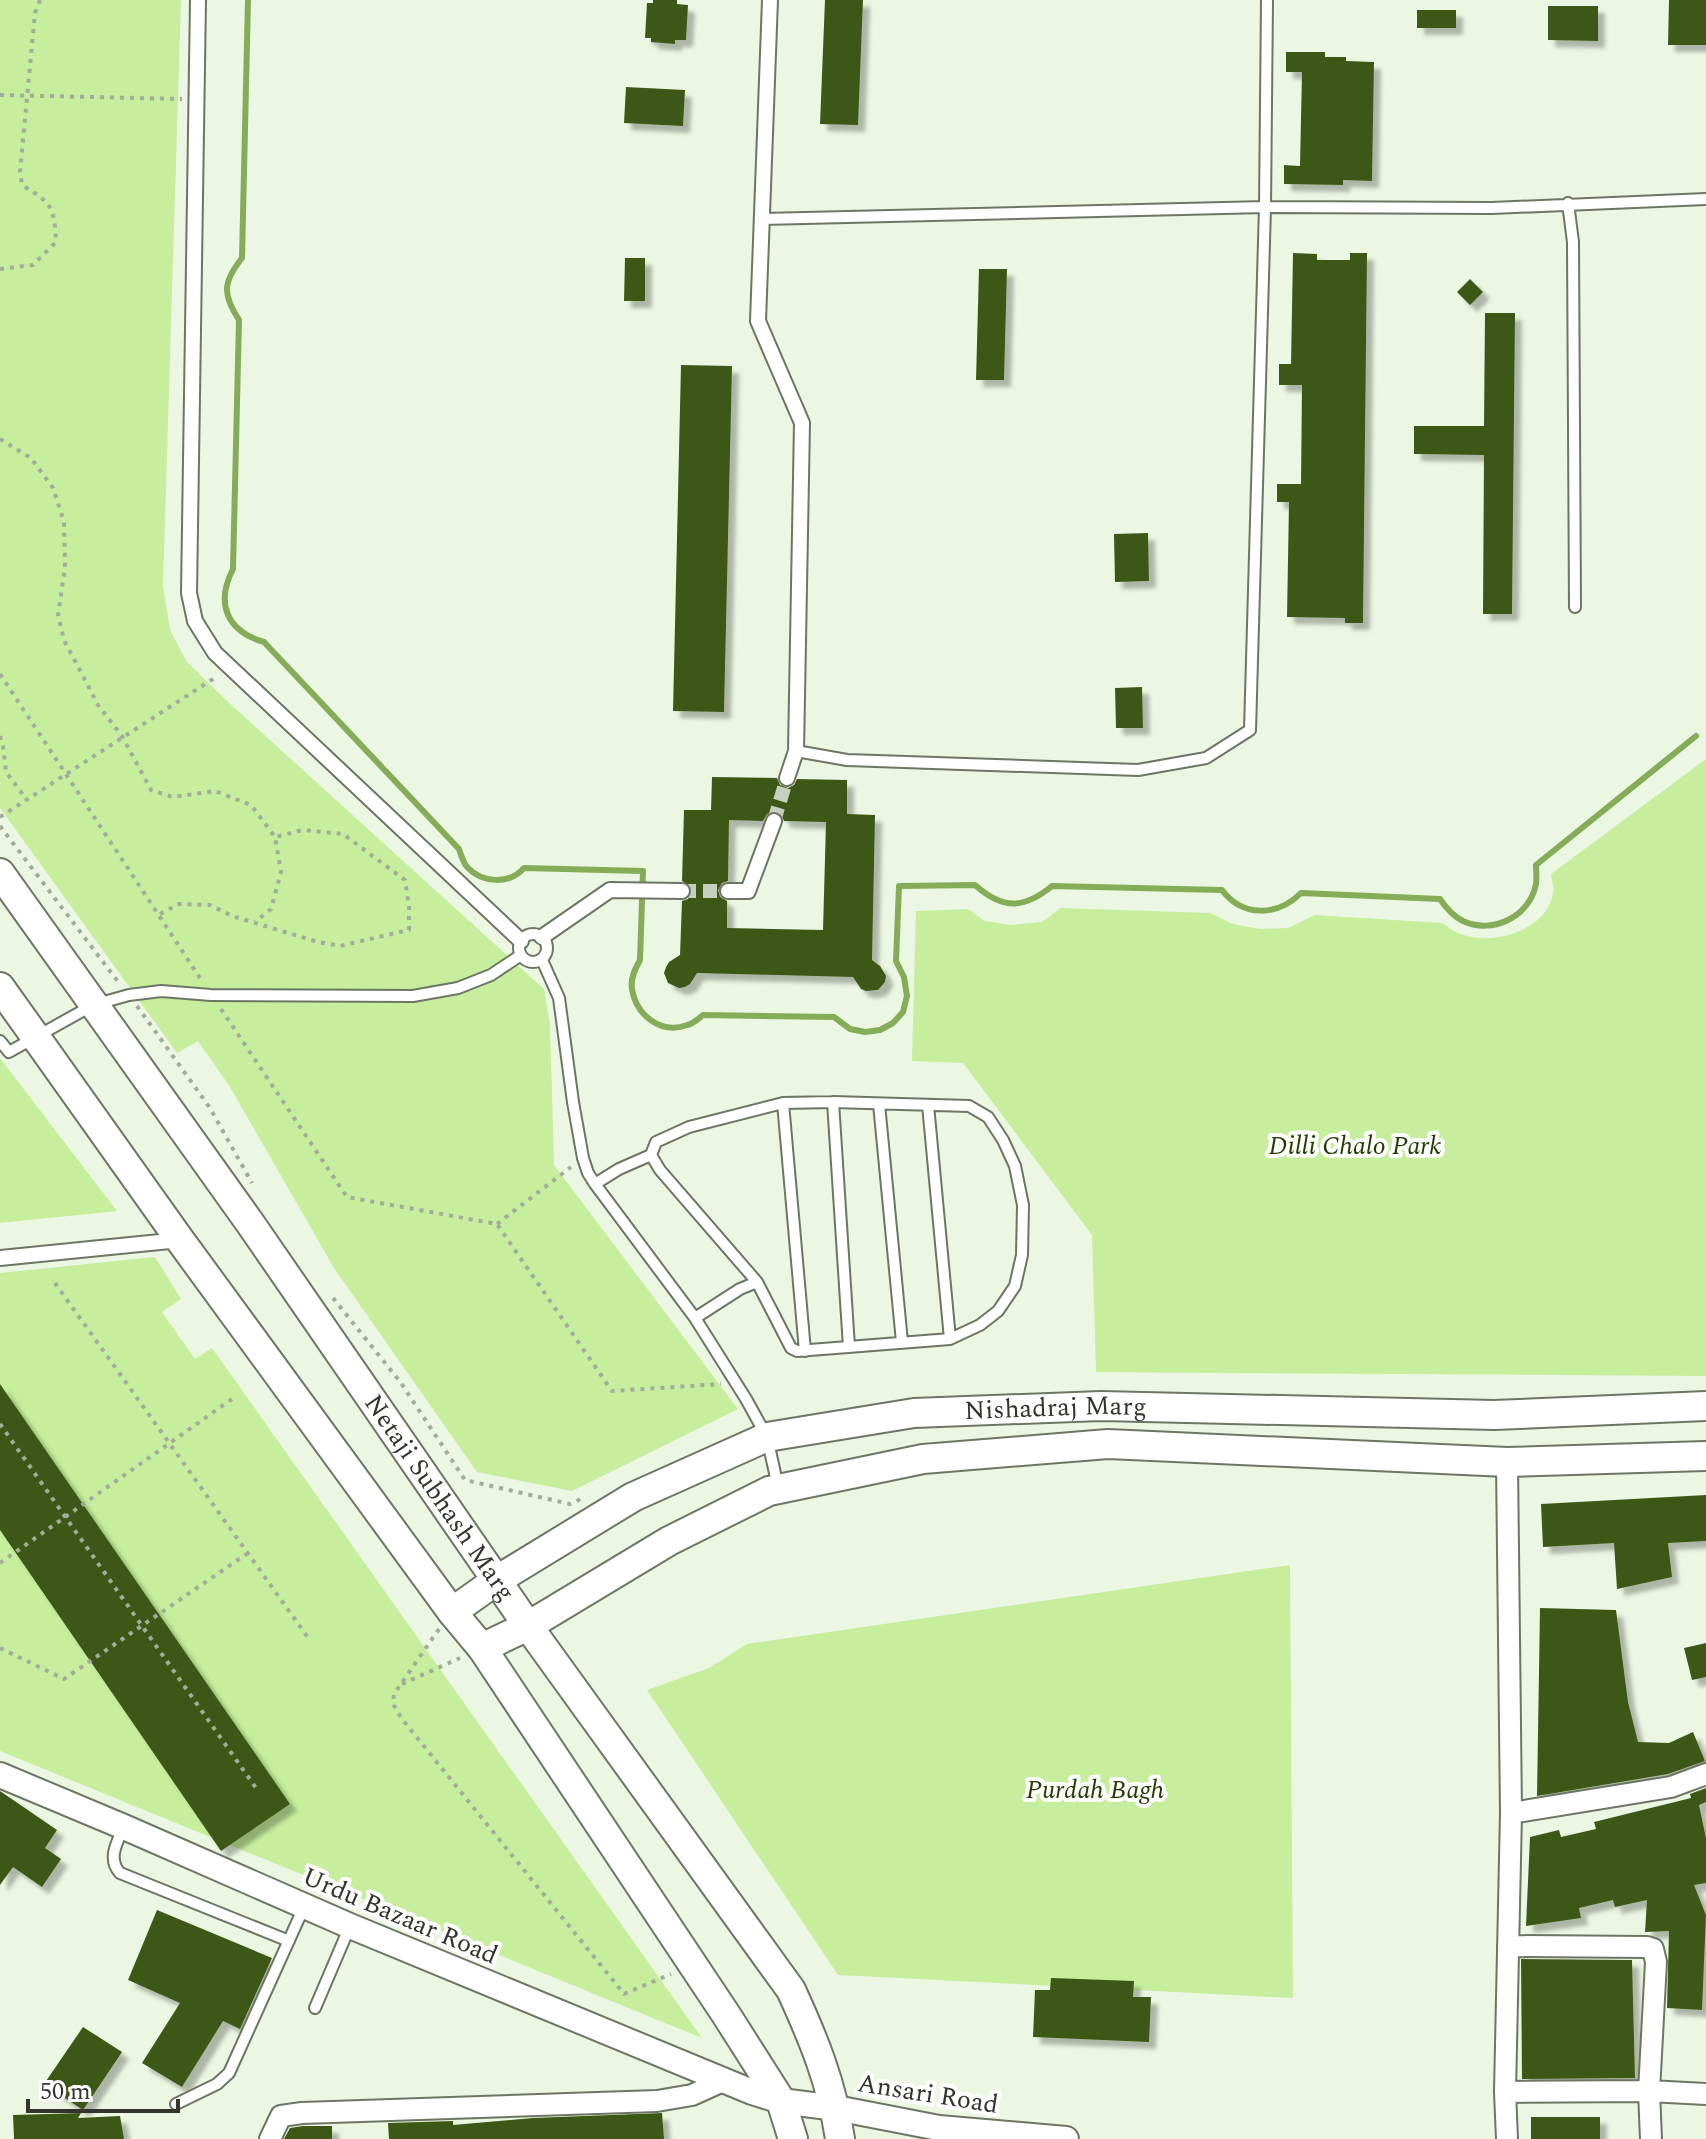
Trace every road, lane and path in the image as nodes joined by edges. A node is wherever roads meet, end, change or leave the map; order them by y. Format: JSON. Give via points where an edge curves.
{"nodes":[{"id":1,"x":40,"y":0,"type":"edge"},
{"id":2,"x":198,"y":0,"type":"edge"},
{"id":3,"x":770,"y":0,"type":"edge"},
{"id":4,"x":1267,"y":0,"type":"edge"},
{"id":5,"x":0,"y":95,"type":"edge"},
{"id":6,"x":26,"y":95,"type":"junction"},
{"id":7,"x":196,"y":99,"type":"junction"},
{"id":8,"x":1706,"y":199,"type":"edge"},
{"id":9,"x":1568,"y":203,"type":"junction"},
{"id":10,"x":1265,"y":207,"type":"junction"},
{"id":11,"x":762,"y":219,"type":"junction"},
{"id":12,"x":0,"y":269,"type":"edge"},
{"id":13,"x":0,"y":439,"type":"edge"},
{"id":14,"x":1575,"y":607,"type":"dead end"},
{"id":15,"x":230,"y":667,"type":"junction"},
{"id":16,"x":0,"y":674,"type":"edge"},
{"id":17,"x":0,"y":736,"type":"edge"},
{"id":18,"x":122,"y":736,"type":"junction"},
{"id":19,"x":796,"y":751,"type":"junction"},
{"id":20,"x":65,"y":774,"type":"junction"},
{"id":21,"x":787,"y":778,"type":"tunnel mouth"},
{"id":22,"x":27,"y":800,"type":"junction"},
{"id":23,"x":0,"y":817,"type":"edge"},
{"id":24,"x":774,"y":821,"type":"tunnel mouth"},
{"id":25,"x":0,"y":826,"type":"edge"},
{"id":26,"x":275,"y":837,"type":"junction"},
{"id":27,"x":0,"y":873,"type":"edge"},
{"id":28,"x":682,"y":891,"type":"tunnel mouth"},
{"id":29,"x":728,"y":891,"type":"tunnel mouth"},
{"id":30,"x":159,"y":915,"type":"junction"},
{"id":31,"x":255,"y":922,"type":"junction"},
{"id":32,"x":542,"y":937,"type":"junction"},
{"id":33,"x":521,"y":948,"type":"junction"},
{"id":34,"x":542,"y":960,"type":"junction"},
{"id":35,"x":0,"y":987,"type":"edge"},
{"id":36,"x":129,"y":995,"type":"junction"},
{"id":37,"x":211,"y":995,"type":"junction"},
{"id":38,"x":93,"y":1005,"type":"junction"},
{"id":39,"x":35,"y":1036,"type":"junction"},
{"id":40,"x":0,"y":1041,"type":"edge"},
{"id":41,"x":833,"y":1102,"type":"junction"},
{"id":42,"x":783,"y":1103,"type":"junction"},
{"id":43,"x":879,"y":1104,"type":"junction"},
{"id":44,"x":928,"y":1105,"type":"junction"},
{"id":45,"x":651,"y":1155,"type":"junction"},
{"id":46,"x":583,"y":1158,"type":"junction"},
{"id":47,"x":253,"y":1184,"type":"dead end"},
{"id":48,"x":595,"y":1184,"type":"junction"},
{"id":49,"x":497,"y":1224,"type":"junction"},
{"id":50,"x":180,"y":1240,"type":"junction"},
{"id":51,"x":0,"y":1258,"type":"edge"},
{"id":52,"x":757,"y":1282,"type":"junction"},
{"id":53,"x":55,"y":1283,"type":"dead end"},
{"id":54,"x":332,"y":1296,"type":"dead end"},
{"id":55,"x":695,"y":1318,"type":"junction"},
{"id":56,"x":950,"y":1339,"type":"junction"},
{"id":57,"x":902,"y":1342,"type":"junction"},
{"id":58,"x":849,"y":1347,"type":"junction"},
{"id":59,"x":805,"y":1351,"type":"junction"},
{"id":60,"x":736,"y":1383,"type":"junction"},
{"id":61,"x":232,"y":1399,"type":"dead end"},
{"id":62,"x":1706,"y":1406,"type":"edge"},
{"id":63,"x":0,"y":1424,"type":"edge"},
{"id":64,"x":767,"y":1437,"type":"junction"},
{"id":65,"x":170,"y":1443,"type":"junction"},
{"id":66,"x":1706,"y":1456,"type":"edge"},
{"id":67,"x":1507,"y":1462,"type":"junction"},
{"id":68,"x":778,"y":1489,"type":"junction"},
{"id":69,"x":584,"y":1497,"type":"dead end"},
{"id":70,"x":65,"y":1517,"type":"junction"},
{"id":71,"x":248,"y":1553,"type":"junction"},
{"id":72,"x":0,"y":1563,"type":"edge"},
{"id":73,"x":497,"y":1580,"type":"junction"},
{"id":74,"x":452,"y":1612,"type":"junction"},
{"id":75,"x":142,"y":1626,"type":"junction"},
{"id":76,"x":528,"y":1626,"type":"junction"},
{"id":77,"x":309,"y":1639,"type":"dead end"},
{"id":78,"x":0,"y":1648,"type":"edge"},
{"id":79,"x":482,"y":1648,"type":"junction"},
{"id":80,"x":400,"y":1685,"type":"junction"},
{"id":81,"x":1706,"y":1774,"type":"edge"},
{"id":82,"x":0,"y":1775,"type":"edge"},
{"id":83,"x":256,"y":1788,"type":"dead end"},
{"id":84,"x":1511,"y":1813,"type":"junction"},
{"id":85,"x":124,"y":1827,"type":"junction"},
{"id":86,"x":305,"y":1905,"type":"junction"},
{"id":87,"x":350,"y":1926,"type":"junction"},
{"id":88,"x":289,"y":1941,"type":"junction"},
{"id":89,"x":1508,"y":1946,"type":"junction"},
{"id":90,"x":692,"y":1965,"type":"junction"},
{"id":91,"x":315,"y":2008,"type":"dead end"},
{"id":92,"x":723,"y":2081,"type":"junction"},
{"id":93,"x":1649,"y":2091,"type":"junction"},
{"id":94,"x":1505,"y":2092,"type":"junction"},
{"id":95,"x":1706,"y":2094,"type":"edge"},
{"id":96,"x":781,"y":2101,"type":"junction"},
{"id":97,"x":176,"y":2104,"type":"dead end"},
{"id":98,"x":836,"y":2108,"type":"junction"},
{"id":99,"x":940,"y":2134,"type":"edge"},
{"id":100,"x":270,"y":2139,"type":"edge"},
{"id":101,"x":793,"y":2139,"type":"edge"},
{"id":102,"x":840,"y":2139,"type":"edge"},
{"id":103,"x":1066,"y":2139,"type":"edge"},
{"id":104,"x":1507,"y":2139,"type":"edge"},
{"id":105,"x":1651,"y":2139,"type":"edge"}],
"edges":[{"from":1,"to":6,"type":"path"},
{"from":2,"to":7,"type":"street"},
{"from":3,"to":11,"type":"street"},
{"from":4,"to":10,"type":"lane"},
{"from":5,"to":6,"type":"path"},
{"from":6,"to":7,"type":"path"},
{"from":6,"to":12,"type":"path","via":[[22,185],[43,197],[55,215],[56,242],[33,265]]},
{"from":7,"to":15,"type":"street","via":[[189,593],[195,621]]},
{"from":8,"to":9,"type":"lane"},
{"from":9,"to":10,"type":"lane"},
{"from":9,"to":14,"type":"lane","via":[[1573,242]]},
{"from":10,"to":11,"type":"lane"},
{"from":10,"to":19,"type":"lane","via":[[1250,730],[1206,758],[1138,770],[847,760]]},
{"from":11,"to":19,"type":"street","via":[[758,321],[802,423]]},
{"from":13,"to":18,"type":"path","via":[[31,458],[53,488],[64,522],[58,615],[64,640],[98,705]]},
{"from":15,"to":18,"type":"path"},
{"from":15,"to":33,"type":"street"},
{"from":16,"to":20,"type":"path"},
{"from":17,"to":22,"type":"path","via":[[6,772]]},
{"from":18,"to":20,"type":"path"},
{"from":18,"to":26,"type":"path","via":[[151,790],[173,797],[215,791],[227,795],[251,805]]},
{"from":19,"to":21,"type":"street"},
{"from":20,"to":22,"type":"path"},
{"from":20,"to":30,"type":"path"},
{"from":22,"to":23,"type":"path"},
{"from":24,"to":29,"type":"street","via":[[748,891]]},
{"from":25,"to":36,"type":"path"},
{"from":26,"to":31,"type":"path","via":[[281,872],[271,909]]},
{"from":26,"to":31,"type":"path","via":[[303,830],[343,834],[405,880],[409,930],[340,946]]},
{"from":27,"to":38,"type":"main road","name":"Netaji Subhash Marg"},
{"from":28,"to":32,"type":"street","via":[[610,890]]},
{"from":30,"to":31,"type":"path","via":[[179,904],[210,905]]},
{"from":30,"to":37,"type":"path"},
{"from":32,"to":33,"type":"lane","via":[[531,934]]},
{"from":32,"to":34,"type":"lane","via":[[547,946]]},
{"from":33,"to":34,"type":"lane","via":[[528,962]]},
{"from":33,"to":37,"type":"lane","via":[[491,975],[413,996]]},
{"from":34,"to":46,"type":"lane","via":[[559,998]]},
{"from":35,"to":39,"type":"main road","name":"Netaji Subhash Marg"},
{"from":36,"to":37,"type":"lane"},
{"from":36,"to":38,"type":"lane"},
{"from":36,"to":47,"type":"path","via":[[210,1108]]},
{"from":37,"to":49,"type":"path","via":[[347,1197]]},
{"from":38,"to":39,"type":"lane"},
{"from":38,"to":73,"type":"main road","name":"Netaji Subhash Marg"},
{"from":39,"to":40,"type":"lane","via":[[9,1052]]},
{"from":39,"to":50,"type":"main road","name":"Netaji Subhash Marg"},
{"from":41,"to":42,"type":"lane"},
{"from":41,"to":43,"type":"lane"},
{"from":41,"to":58,"type":"lane"},
{"from":42,"to":45,"type":"lane","via":[[689,1127],[656,1142]]},
{"from":42,"to":59,"type":"lane"},
{"from":43,"to":44,"type":"lane"},
{"from":43,"to":57,"type":"lane"},
{"from":44,"to":56,"type":"lane"},
{"from":44,"to":56,"type":"lane","via":[[969,1106],[988,1117],[1015,1166],[1023,1205],[1015,1286],[998,1311]]},
{"from":45,"to":48,"type":"lane"},
{"from":45,"to":52,"type":"lane"},
{"from":46,"to":48,"type":"lane"},
{"from":46,"to":49,"type":"path"},
{"from":48,"to":55,"type":"lane"},
{"from":49,"to":60,"type":"path","via":[[612,1391]]},
{"from":50,"to":51,"type":"street"},
{"from":50,"to":74,"type":"main road","name":"Netaji Subhash Marg"},
{"from":52,"to":55,"type":"lane"},
{"from":52,"to":59,"type":"lane","via":[[791,1348]]},
{"from":53,"to":65,"type":"path"},
{"from":54,"to":69,"type":"path","via":[[401,1383],[465,1480],[570,1504]]},
{"from":55,"to":60,"type":"lane"},
{"from":56,"to":57,"type":"lane"},
{"from":57,"to":58,"type":"lane"},
{"from":58,"to":59,"type":"lane"},
{"from":60,"to":64,"type":"lane"},
{"from":61,"to":65,"type":"path"},
{"from":62,"to":64,"type":"main road","name":"Nishadraj Marg","via":[[1494,1415],[1069,1407],[914,1413]]},
{"from":63,"to":70,"type":"path"},
{"from":64,"to":68,"type":"lane"},
{"from":64,"to":73,"type":"main road","name":"Nishadraj Marg","via":[[633,1497]]},
{"from":65,"to":70,"type":"path"},
{"from":65,"to":71,"type":"path"},
{"from":66,"to":67,"type":"main road","name":"Nishadraj Marg"},
{"from":67,"to":68,"type":"main road","name":"Nishadraj Marg","via":[[1108,1444],[923,1459]]},
{"from":67,"to":84,"type":"street"},
{"from":68,"to":76,"type":"main road","name":"Nishadraj Marg","via":[[669,1541]]},
{"from":70,"to":72,"type":"path"},
{"from":70,"to":75,"type":"path"},
{"from":71,"to":75,"type":"path"},
{"from":71,"to":77,"type":"path"},
{"from":73,"to":74,"type":"main road","name":"Nishadraj Marg"},
{"from":73,"to":76,"type":"main road","name":"Netaji Subhash Marg"},
{"from":74,"to":79,"type":"main road","name":"Netaji Subhash Marg"},
{"from":74,"to":80,"type":"path"},
{"from":75,"to":78,"type":"path","via":[[64,1679]]},
{"from":75,"to":83,"type":"path"},
{"from":76,"to":79,"type":"main road","name":"Nishadraj Marg"},
{"from":76,"to":98,"type":"main road","name":"Netaji Subhash Marg","via":[[791,1990]]},
{"from":79,"to":80,"type":"path"},
{"from":79,"to":90,"type":"main road","name":"Netaji Subhash Marg"},
{"from":80,"to":90,"type":"path","via":[[393,1704],[402,1719],[624,1994]]},
{"from":81,"to":84,"type":"street","via":[[1671,1787]]},
{"from":82,"to":85,"type":"street","name":"Urdu Bazaar Road"},
{"from":84,"to":89,"type":"street"},
{"from":85,"to":86,"type":"street","name":"Urdu Bazaar Road"},
{"from":85,"to":88,"type":"lane","via":[[113,1859],[120,1873]]},
{"from":86,"to":87,"type":"street","name":"Urdu Bazaar Road"},
{"from":86,"to":88,"type":"lane"},
{"from":87,"to":91,"type":"lane"},
{"from":87,"to":92,"type":"street","name":"Urdu Bazaar Road"},
{"from":88,"to":97,"type":"lane","via":[[229,2073]]},
{"from":89,"to":93,"type":"street","via":[[1653,1949]]},
{"from":89,"to":94,"type":"street"},
{"from":90,"to":96,"type":"main road","name":"Netaji Subhash Marg"},
{"from":92,"to":96,"type":"street","name":"Urdu Bazaar Road"},
{"from":92,"to":100,"type":"street","via":[[692,2095],[657,2101],[302,2113],[281,2116]]},
{"from":93,"to":94,"type":"street"},
{"from":93,"to":95,"type":"street"},
{"from":93,"to":105,"type":"street"},
{"from":94,"to":104,"type":"street"},
{"from":96,"to":98,"type":"street","name":"Ansari Road"},
{"from":96,"to":101,"type":"main road","name":"Netaji Subhash Marg"},
{"from":98,"to":99,"type":"street","name":"Ansari Road"},
{"from":98,"to":102,"type":"main road","name":"Netaji Subhash Marg"},
{"from":99,"to":103,"type":"street","name":"Ansari Road"}]}
